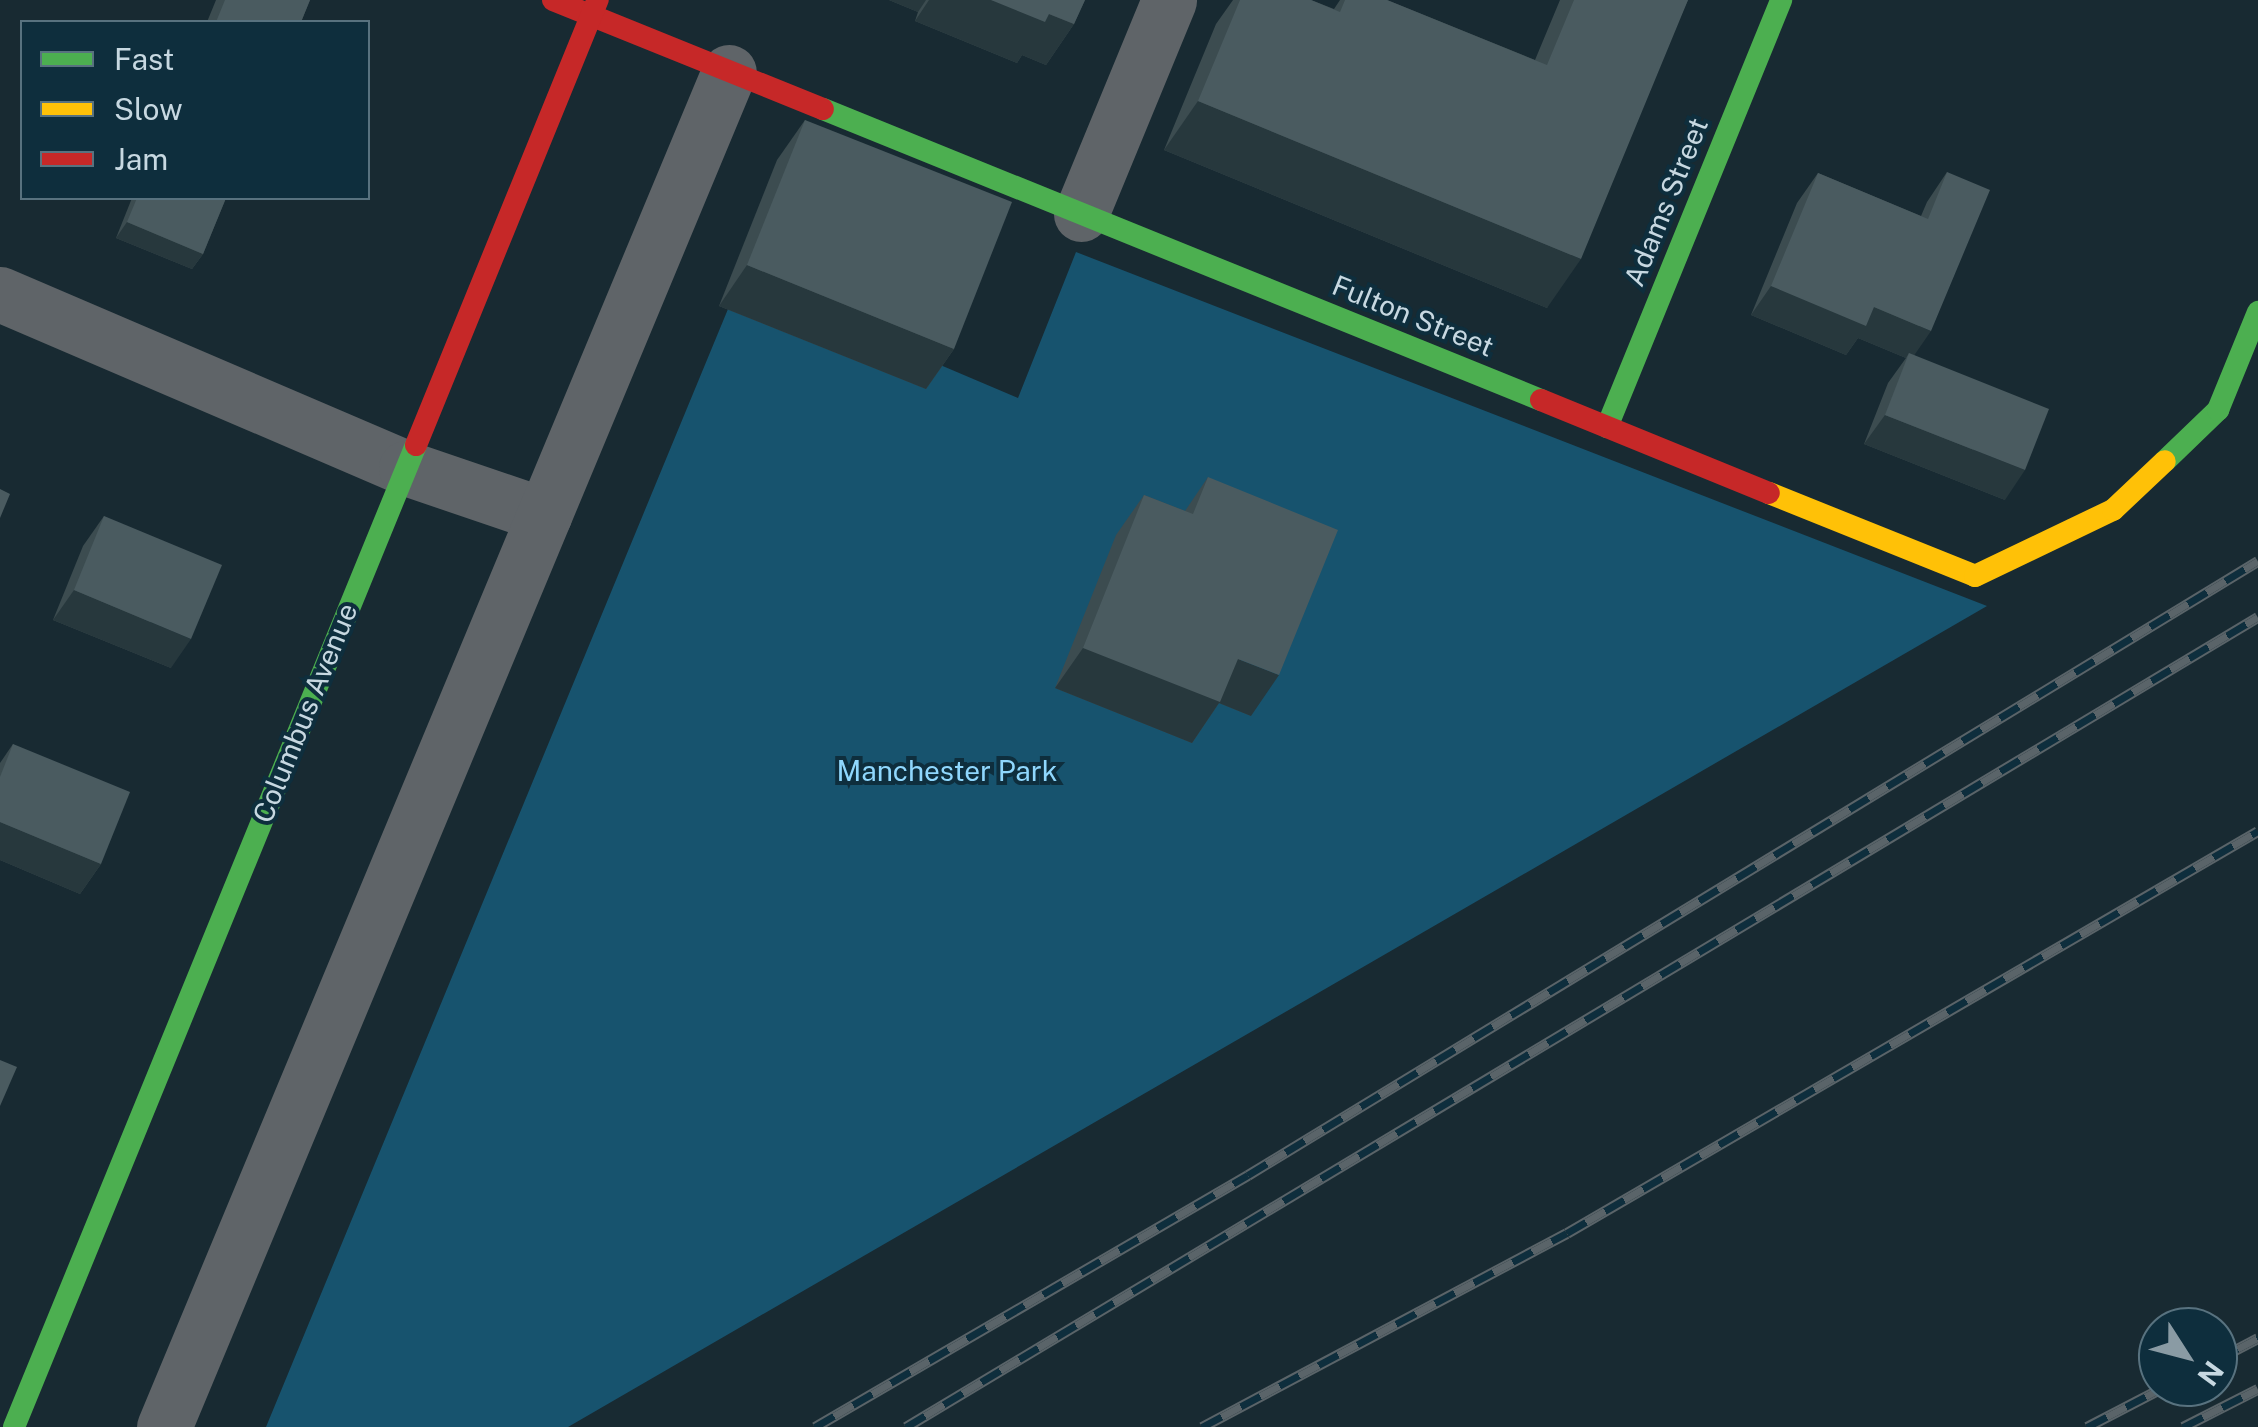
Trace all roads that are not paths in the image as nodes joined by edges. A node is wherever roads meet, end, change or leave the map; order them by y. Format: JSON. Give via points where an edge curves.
{"nodes":[{"id":1,"x":553,"y":0,"type":"edge"},
{"id":2,"x":1169,"y":0,"type":"edge"},
{"id":3,"x":1781,"y":0,"type":"edge"},
{"id":4,"x":594,"y":8,"type":"edge"},
{"id":5,"x":728,"y":72,"type":"junction"},
{"id":6,"x":1081,"y":214,"type":"junction"},
{"id":7,"x":0,"y":294,"type":"edge"},
{"id":8,"x":2258,"y":312,"type":"edge"},
{"id":9,"x":1607,"y":426,"type":"junction"},
{"id":10,"x":406,"y":468,"type":"junction"},
{"id":11,"x":544,"y":515,"type":"junction"},
{"id":12,"x":14,"y":1427,"type":"edge"},
{"id":13,"x":164,"y":1427,"type":"edge"}],
"edges":[{"from":1,"to":4,"type":"street","name":"Fulton Street"},
{"from":2,"to":6,"type":"street"},
{"from":3,"to":9,"type":"street","name":"Adams Street"},
{"from":4,"to":5,"type":"street","name":"Fulton Street"},
{"from":4,"to":10,"type":"street","name":"Columbus Avenue"},
{"from":5,"to":6,"type":"street","name":"Fulton Street"},
{"from":5,"to":11,"type":"street"},
{"from":6,"to":9,"type":"street","name":"Fulton Street"},
{"from":7,"to":10,"type":"street"},
{"from":8,"to":9,"type":"street","name":"Fulton Street","via":[[2218,410],[2113,510],[1974,576]]},
{"from":10,"to":11,"type":"street"},
{"from":10,"to":12,"type":"street","name":"Columbus Avenue"},
{"from":11,"to":13,"type":"street"}]}
